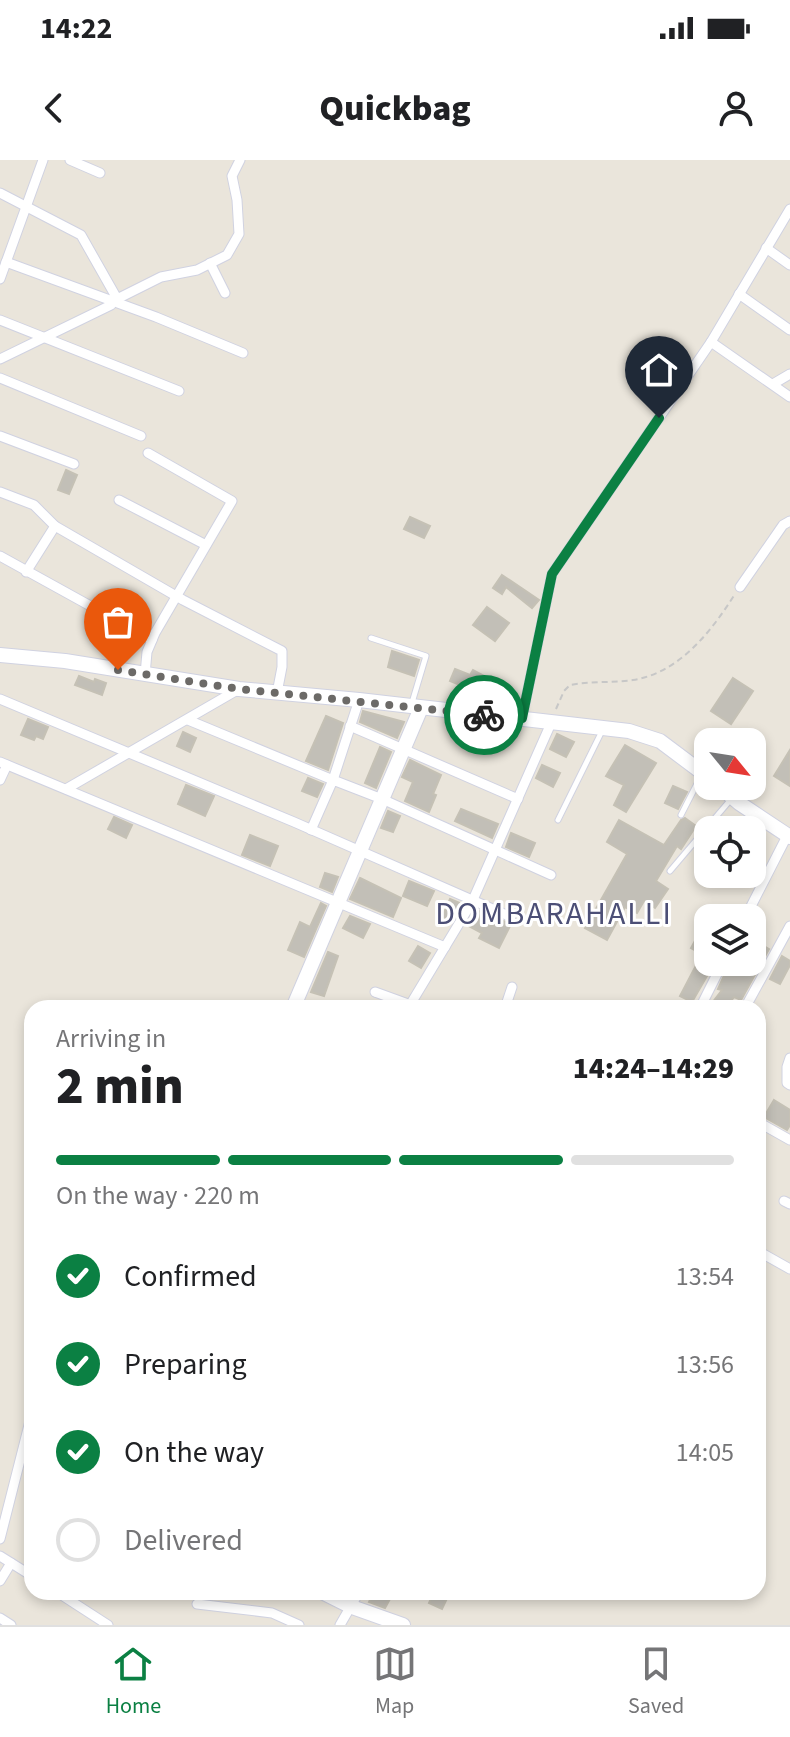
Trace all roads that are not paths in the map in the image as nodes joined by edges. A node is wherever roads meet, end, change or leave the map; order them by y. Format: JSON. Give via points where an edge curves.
{"nodes":[{"id":1,"x":43,"y":160,"type":"edge"},
{"id":2,"x":70,"y":160,"type":"edge"},
{"id":3,"x":240,"y":160,"type":"edge"},
{"id":4,"x":100,"y":173,"type":"dead end"},
{"id":5,"x":0,"y":193,"type":"edge"},
{"id":6,"x":26,"y":206,"type":"junction"},
{"id":7,"x":790,"y":209,"type":"edge"},
{"id":8,"x":766,"y":248,"type":"junction"},
{"id":9,"x":6,"y":262,"type":"junction"},
{"id":10,"x":210,"y":263,"type":"junction"},
{"id":11,"x":790,"y":265,"type":"edge"},
{"id":12,"x":0,"y":279,"type":"edge"},
{"id":13,"x":225,"y":293,"type":"dead end"},
{"id":14,"x":739,"y":294,"type":"junction"},
{"id":15,"x":112,"y":301,"type":"junction"},
{"id":16,"x":0,"y":320,"type":"edge"},
{"id":17,"x":790,"y":330,"type":"edge"},
{"id":18,"x":42,"y":337,"type":"junction"},
{"id":19,"x":711,"y":342,"type":"junction"},
{"id":20,"x":243,"y":353,"type":"dead end"},
{"id":21,"x":0,"y":359,"type":"edge"},
{"id":22,"x":790,"y":374,"type":"edge"},
{"id":23,"x":0,"y":378,"type":"edge"},
{"id":24,"x":773,"y":384,"type":"junction"},
{"id":25,"x":179,"y":391,"type":"dead end"},
{"id":26,"x":790,"y":397,"type":"edge"},
{"id":27,"x":0,"y":436,"type":"edge"},
{"id":28,"x":141,"y":436,"type":"dead end"},
{"id":29,"x":148,"y":453,"type":"dead end"},
{"id":30,"x":74,"y":464,"type":"dead end"},
{"id":31,"x":0,"y":492,"type":"edge"},
{"id":32,"x":119,"y":500,"type":"dead end"},
{"id":33,"x":790,"y":521,"type":"edge"},
{"id":34,"x":55,"y":526,"type":"junction"},
{"id":35,"x":206,"y":545,"type":"junction"},
{"id":36,"x":0,"y":556,"type":"edge"},
{"id":37,"x":26,"y":572,"type":"junction"},
{"id":38,"x":740,"y":587,"type":"road end"},
{"id":39,"x":177,"y":595,"type":"junction"},
{"id":40,"x":371,"y":638,"type":"dead end"},
{"id":41,"x":152,"y":640,"type":"junction"},
{"id":42,"x":0,"y":655,"type":"edge"},
{"id":43,"x":145,"y":675,"type":"junction"},
{"id":44,"x":239,"y":689,"type":"junction"},
{"id":45,"x":277,"y":693,"type":"junction"},
{"id":46,"x":0,"y":699,"type":"edge"},
{"id":47,"x":359,"y":700,"type":"junction"},
{"id":48,"x":416,"y":707,"type":"junction"},
{"id":49,"x":522,"y":718,"type":"junction"},
{"id":50,"x":188,"y":720,"type":"junction"},
{"id":51,"x":552,"y":721,"type":"junction"},
{"id":52,"x":350,"y":726,"type":"junction"},
{"id":53,"x":604,"y":728,"type":"junction"},
{"id":54,"x":403,"y":749,"type":"junction"},
{"id":55,"x":131,"y":753,"type":"junction"},
{"id":56,"x":4,"y":764,"type":"edge"},
{"id":57,"x":694,"y":766,"type":"edge"},
{"id":58,"x":0,"y":780,"type":"edge"},
{"id":59,"x":333,"y":780,"type":"junction"},
{"id":60,"x":66,"y":789,"type":"junction"},
{"id":61,"x":694,"y":794,"type":"edge"},
{"id":62,"x":382,"y":799,"type":"junction"},
{"id":63,"x":518,"y":799,"type":"junction"},
{"id":64,"x":729,"y":800,"type":"edge"},
{"id":65,"x":736,"y":800,"type":"edge"},
{"id":66,"x":681,"y":815,"type":"dead end"},
{"id":67,"x":558,"y":820,"type":"dead end"},
{"id":68,"x":311,"y":830,"type":"junction"},
{"id":69,"x":789,"y":837,"type":"edge"},
{"id":70,"x":495,"y":850,"type":"junction"},
{"id":71,"x":360,"y":851,"type":"junction"},
{"id":72,"x":670,"y":871,"type":"dead end"},
{"id":73,"x":551,"y":875,"type":"dead end"},
{"id":74,"x":339,"y":902,"type":"junction"},
{"id":75,"x":472,"y":902,"type":"junction"},
{"id":76,"x":753,"y":904,"type":"edge"},
{"id":77,"x":511,"y":917,"type":"dead end"},
{"id":78,"x":790,"y":926,"type":"edge"},
{"id":79,"x":445,"y":947,"type":"junction"},
{"id":80,"x":716,"y":976,"type":"edge"},
{"id":81,"x":512,"y":987,"type":"dead end"},
{"id":82,"x":375,"y":992,"type":"dead end"},
{"id":83,"x":296,"y":1000,"type":"edge"},
{"id":84,"x":397,"y":1000,"type":"edge"},
{"id":85,"x":417,"y":1000,"type":"edge"},
{"id":86,"x":508,"y":1000,"type":"edge"},
{"id":87,"x":704,"y":1000,"type":"edge"},
{"id":88,"x":749,"y":1000,"type":"edge"},
{"id":89,"x":790,"y":1058,"type":"edge"},
{"id":90,"x":790,"y":1085,"type":"edge"},
{"id":91,"x":766,"y":1126,"type":"edge"},
{"id":92,"x":790,"y":1140,"type":"edge"},
{"id":93,"x":766,"y":1256,"type":"edge"},
{"id":94,"x":790,"y":1269,"type":"edge"},
{"id":95,"x":24,"y":1444,"type":"edge"},
{"id":96,"x":0,"y":1539,"type":"edge"},
{"id":97,"x":0,"y":1556,"type":"edge"},
{"id":98,"x":11,"y":1563,"type":"junction"},
{"id":99,"x":24,"y":1571,"type":"edge"},
{"id":100,"x":0,"y":1581,"type":"edge"},
{"id":101,"x":69,"y":1600,"type":"edge"},
{"id":102,"x":338,"y":1600,"type":"edge"},
{"id":103,"x":355,"y":1600,"type":"edge"},
{"id":104,"x":197,"y":1604,"type":"dead end"},
{"id":105,"x":352,"y":1607,"type":"junction"},
{"id":106,"x":0,"y":1618,"type":"edge"},
{"id":107,"x":11,"y":1625,"type":"edge"},
{"id":108,"x":108,"y":1625,"type":"edge"},
{"id":109,"x":299,"y":1625,"type":"edge"},
{"id":110,"x":340,"y":1625,"type":"edge"},
{"id":111,"x":403,"y":1625,"type":"edge"}],
"edges":[{"from":1,"to":6,"type":"street"},
{"from":2,"to":4,"type":"street"},
{"from":3,"to":10,"type":"street","via":[[232,176],[239,234],[227,255]]},
{"from":5,"to":6,"type":"street"},
{"from":6,"to":9,"type":"street"},
{"from":6,"to":15,"type":"street","via":[[81,235],[115,295]]},
{"from":7,"to":8,"type":"street"},
{"from":8,"to":11,"type":"street"},
{"from":8,"to":14,"type":"street"},
{"from":9,"to":12,"type":"street"},
{"from":9,"to":15,"type":"street"},
{"from":10,"to":13,"type":"street"},
{"from":10,"to":15,"type":"street","via":[[161,277]]},
{"from":14,"to":17,"type":"street"},
{"from":14,"to":19,"type":"street"},
{"from":15,"to":18,"type":"street"},
{"from":15,"to":20,"type":"street"},
{"from":16,"to":18,"type":"street"},
{"from":18,"to":21,"type":"street"},
{"from":18,"to":25,"type":"street"},
{"from":19,"to":24,"type":"street"},
{"from":19,"to":49,"type":"street","via":[[552,574]]},
{"from":22,"to":24,"type":"street"},
{"from":23,"to":28,"type":"street"},
{"from":24,"to":26,"type":"street"},
{"from":27,"to":30,"type":"street"},
{"from":29,"to":35,"type":"street","via":[[232,501]]},
{"from":31,"to":34,"type":"street","via":[[34,505]]},
{"from":32,"to":35,"type":"street"},
{"from":33,"to":38,"type":"street"},
{"from":34,"to":37,"type":"street"},
{"from":34,"to":39,"type":"street"},
{"from":35,"to":39,"type":"street"},
{"from":36,"to":37,"type":"street"},
{"from":37,"to":41,"type":"street"},
{"from":39,"to":41,"type":"street"},
{"from":39,"to":45,"type":"street","via":[[282,651]]},
{"from":40,"to":48,"type":"lane","via":[[426,656]]},
{"from":41,"to":43,"type":"street"},
{"from":42,"to":43,"type":"main road"},
{"from":43,"to":44,"type":"main road"},
{"from":44,"to":45,"type":"main road"},
{"from":44,"to":50,"type":"street"},
{"from":45,"to":47,"type":"main road"},
{"from":46,"to":55,"type":"street"},
{"from":47,"to":48,"type":"main road"},
{"from":47,"to":52,"type":"street"},
{"from":48,"to":49,"type":"main road"},
{"from":48,"to":54,"type":"main road"},
{"from":49,"to":51,"type":"main road"},
{"from":50,"to":55,"type":"street"},
{"from":50,"to":59,"type":"street"},
{"from":51,"to":53,"type":"main road"},
{"from":51,"to":63,"type":"street"},
{"from":52,"to":54,"type":"street"},
{"from":52,"to":59,"type":"street"},
{"from":53,"to":57,"type":"main road","via":[[660,741]]},
{"from":53,"to":67,"type":"lane"},
{"from":54,"to":62,"type":"main road"},
{"from":54,"to":63,"type":"street"},
{"from":55,"to":60,"type":"street"},
{"from":55,"to":68,"type":"street"},
{"from":56,"to":58,"type":"street"},
{"from":56,"to":60,"type":"street"},
{"from":59,"to":62,"type":"street"},
{"from":59,"to":68,"type":"street"},
{"from":60,"to":74,"type":"street"},
{"from":61,"to":66,"type":"lane"},
{"from":62,"to":70,"type":"street"},
{"from":62,"to":71,"type":"main road"},
{"from":63,"to":70,"type":"street"},
{"from":64,"to":72,"type":"lane"},
{"from":65,"to":69,"type":"main road"},
{"from":68,"to":71,"type":"street"},
{"from":69,"to":76,"type":"street"},
{"from":70,"to":73,"type":"street"},
{"from":70,"to":75,"type":"street"},
{"from":71,"to":74,"type":"main road"},
{"from":71,"to":75,"type":"street"},
{"from":74,"to":79,"type":"street"},
{"from":74,"to":83,"type":"main road"},
{"from":75,"to":77,"type":"street"},
{"from":75,"to":79,"type":"street"},
{"from":78,"to":88,"type":"street"},
{"from":79,"to":85,"type":"street"},
{"from":80,"to":87,"type":"street"},
{"from":81,"to":86,"type":"street"},
{"from":82,"to":84,"type":"street"},
{"from":89,"to":90,"type":"street"},
{"from":91,"to":92,"type":"street"},
{"from":93,"to":94,"type":"street"},
{"from":95,"to":96,"type":"street"},
{"from":97,"to":98,"type":"street"},
{"from":98,"to":99,"type":"street"},
{"from":98,"to":100,"type":"street"},
{"from":101,"to":108,"type":"street"},
{"from":102,"to":105,"type":"main road"},
{"from":103,"to":105,"type":"street"},
{"from":104,"to":109,"type":"street","via":[[272,1613]]},
{"from":105,"to":110,"type":"street"},
{"from":105,"to":111,"type":"main road"},
{"from":106,"to":107,"type":"street"}]}
